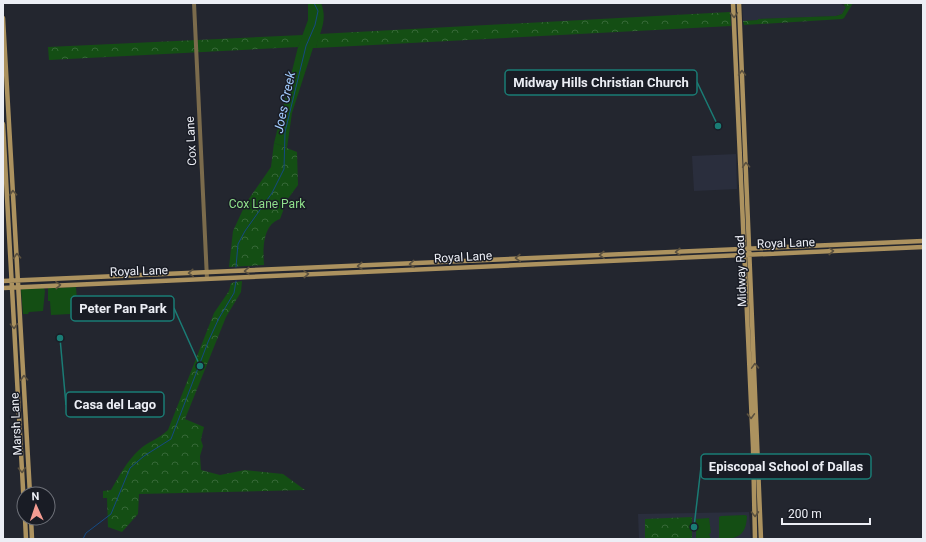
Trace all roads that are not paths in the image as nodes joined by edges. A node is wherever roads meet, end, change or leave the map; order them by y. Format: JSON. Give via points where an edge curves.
{"nodes":[{"id":1,"x":194,"y":3,"type":"edge"},
{"id":2,"x":733,"y":3,"type":"edge"},
{"id":3,"x":739,"y":3,"type":"edge"},
{"id":4,"x":3,"y":18,"type":"edge"},
{"id":5,"x":3,"y":124,"type":"edge"},
{"id":6,"x":923,"y":241,"type":"edge"},
{"id":7,"x":923,"y":247,"type":"edge"},
{"id":8,"x":747,"y":249,"type":"junction"},
{"id":9,"x":702,"y":250,"type":"junction"},
{"id":10,"x":748,"y":255,"type":"junction"},
{"id":11,"x":703,"y":256,"type":"junction"},
{"id":12,"x":207,"y":272,"type":"junction"},
{"id":13,"x":162,"y":275,"type":"junction"},
{"id":14,"x":88,"y":278,"type":"junction"},
{"id":15,"x":207,"y":278,"type":"junction"},
{"id":16,"x":12,"y":281,"type":"junction"},
{"id":17,"x":18,"y":281,"type":"junction"},
{"id":18,"x":161,"y":281,"type":"junction"},
{"id":19,"x":3,"y":282,"type":"edge"},
{"id":20,"x":88,"y":284,"type":"junction"},
{"id":21,"x":12,"y":287,"type":"junction"},
{"id":22,"x":19,"y":287,"type":"junction"},
{"id":23,"x":3,"y":288,"type":"edge"},
{"id":24,"x":15,"y":347,"type":"junction"},
{"id":25,"x":22,"y":347,"type":"junction"},
{"id":26,"x":23,"y":486,"type":"edge"},
{"id":27,"x":30,"y":486,"type":"edge"},
{"id":28,"x":25,"y":526,"type":"edge"},
{"id":29,"x":31,"y":526,"type":"edge"},
{"id":30,"x":26,"y":539,"type":"edge"},
{"id":31,"x":32,"y":539,"type":"edge"},
{"id":32,"x":755,"y":539,"type":"edge"},
{"id":33,"x":761,"y":539,"type":"edge"}],
"edges":[{"from":1,"to":12,"type":"street","name":"Cox Lane"},
{"from":2,"to":8,"type":"main road","name":"Midway Road","one_way":true},
{"from":8,"to":3,"type":"main road","name":"Midway Road","one_way":true},
{"from":17,"to":4,"type":"main road","name":"Marsh Lane","one_way":true},
{"from":5,"to":16,"type":"main road","name":"Marsh Lane"},
{"from":6,"to":8,"type":"main road","name":"Royal Lane"},
{"from":10,"to":7,"type":"main road","name":"Royal Lane","one_way":true},
{"from":8,"to":9,"type":"main road","name":"Royal Lane"},
{"from":8,"to":10,"type":"main road","name":"Midway Road"},
{"from":9,"to":11,"type":"main road"},
{"from":9,"to":12,"type":"main road","name":"Royal Lane","one_way":true},
{"from":10,"to":11,"type":"main road","name":"Royal Lane"},
{"from":10,"to":32,"type":"main road","name":"Midway Road","one_way":true},
{"from":33,"to":10,"type":"main road","name":"Midway Road","one_way":true},
{"from":15,"to":11,"type":"main road","name":"Royal Lane","one_way":true},
{"from":12,"to":13,"type":"main road","name":"Royal Lane","one_way":true},
{"from":12,"to":15,"type":"street","name":"Cox Lane"},
{"from":13,"to":14,"type":"main road","name":"Royal Lane"},
{"from":13,"to":18,"type":"main road"},
{"from":14,"to":17,"type":"main road","name":"Royal Lane"},
{"from":14,"to":20,"type":"main road"},
{"from":15,"to":18,"type":"main road","name":"Royal Lane"},
{"from":16,"to":17,"type":"main road","name":"Royal Lane"},
{"from":16,"to":19,"type":"main road","name":"Royal Lane"},
{"from":16,"to":21,"type":"main road","name":"Marsh Lane"},
{"from":17,"to":22,"type":"main road","name":"Marsh Lane"},
{"from":18,"to":20,"type":"main road","name":"Royal Lane"},
{"from":22,"to":20,"type":"main road","name":"Royal Lane","one_way":true},
{"from":21,"to":22,"type":"main road","name":"Royal Lane"},
{"from":21,"to":23,"type":"main road","name":"Royal Lane"},
{"from":21,"to":24,"type":"main road","name":"Marsh Lane","one_way":true},
{"from":22,"to":25,"type":"main road","name":"Marsh Lane"},
{"from":24,"to":25,"type":"main road"},
{"from":24,"to":26,"type":"main road","name":"Marsh Lane","one_way":true},
{"from":27,"to":25,"type":"main road","name":"Marsh Lane","one_way":true},
{"from":28,"to":30,"type":"main road"},
{"from":29,"to":31,"type":"main road"}]}
